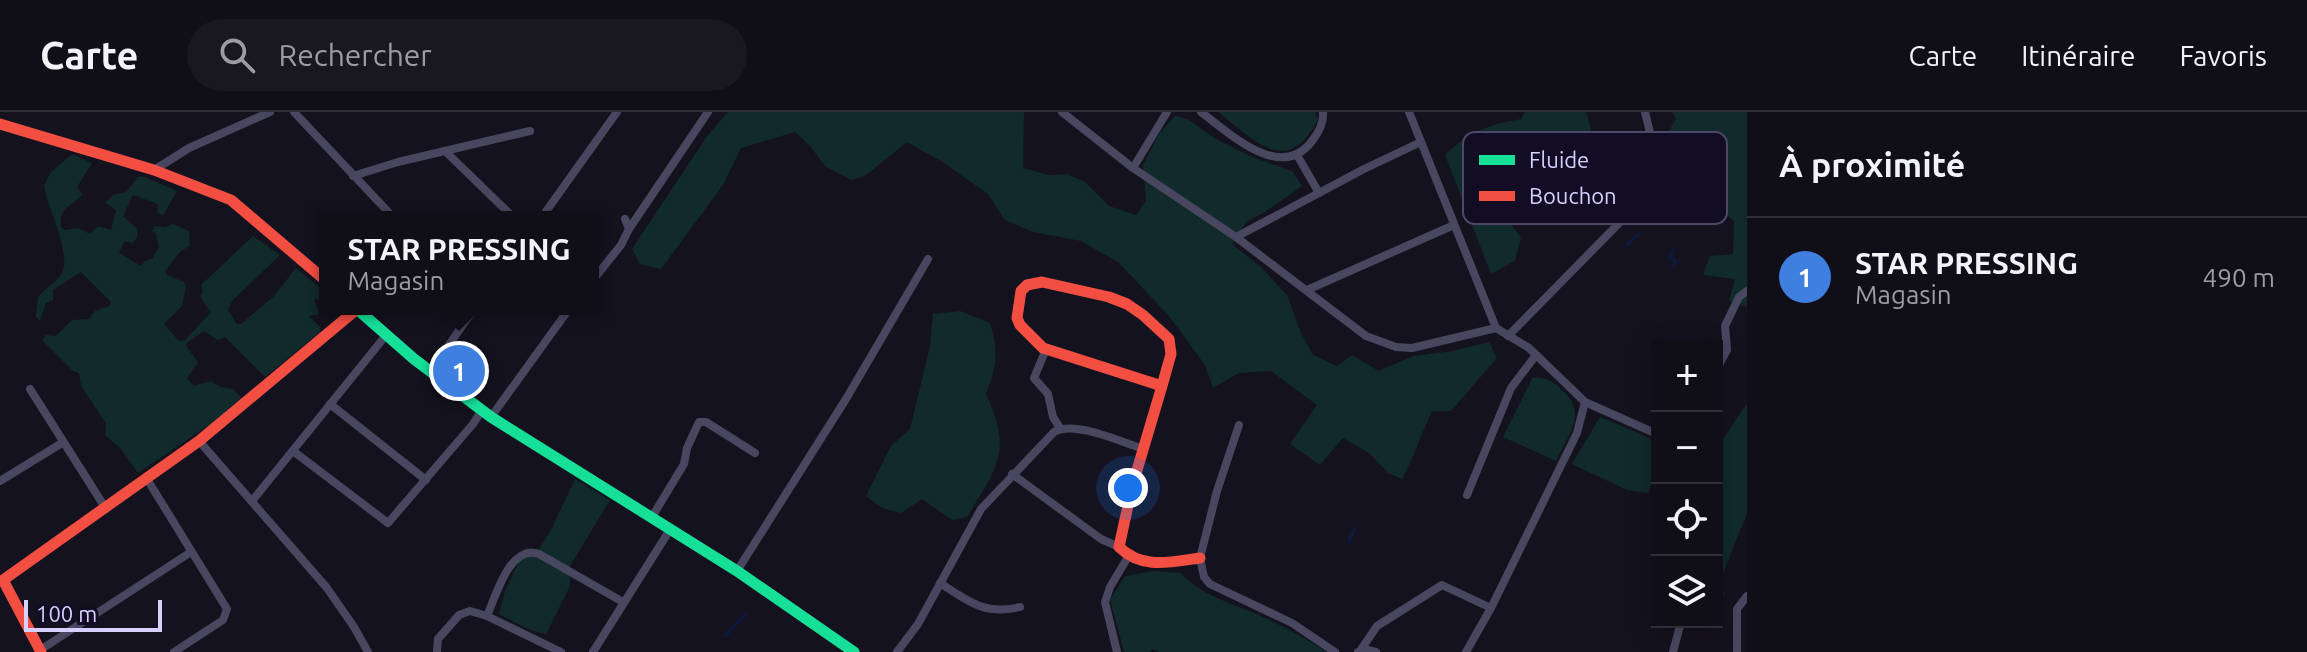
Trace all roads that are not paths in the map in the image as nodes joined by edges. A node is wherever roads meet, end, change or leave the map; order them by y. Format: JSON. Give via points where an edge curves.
{"nodes":[{"id":1,"x":270,"y":112,"type":"edge"},
{"id":2,"x":294,"y":112,"type":"edge"},
{"id":3,"x":617,"y":112,"type":"edge"},
{"id":4,"x":708,"y":112,"type":"edge"},
{"id":5,"x":1062,"y":112,"type":"edge"},
{"id":6,"x":1167,"y":112,"type":"edge"},
{"id":7,"x":1201,"y":112,"type":"edge"},
{"id":8,"x":1323,"y":112,"type":"edge"},
{"id":9,"x":1409,"y":112,"type":"edge"},
{"id":10,"x":1645,"y":112,"type":"edge"},
{"id":11,"x":1,"y":126,"type":"edge"},
{"id":12,"x":530,"y":131,"type":"dead end"},
{"id":13,"x":1650,"y":132,"type":"edge"},
{"id":14,"x":1421,"y":142,"type":"junction"},
{"id":15,"x":446,"y":152,"type":"junction"},
{"id":16,"x":1297,"y":155,"type":"junction"},
{"id":17,"x":1133,"y":168,"type":"junction"},
{"id":18,"x":154,"y":170,"type":"junction"},
{"id":19,"x":353,"y":176,"type":"junction"},
{"id":20,"x":1319,"y":193,"type":"junction"},
{"id":21,"x":387,"y":211,"type":"edge"},
{"id":22,"x":507,"y":211,"type":"edge"},
{"id":23,"x":546,"y":211,"type":"edge"},
{"id":24,"x":625,"y":219,"type":"dead end"},
{"id":25,"x":1618,"y":224,"type":"edge"},
{"id":26,"x":1454,"y":225,"type":"junction"},
{"id":27,"x":629,"y":229,"type":"junction"},
{"id":28,"x":1236,"y":237,"type":"junction"},
{"id":29,"x":928,"y":259,"type":"dead end"},
{"id":30,"x":599,"y":272,"type":"edge"},
{"id":31,"x":319,"y":275,"type":"edge"},
{"id":32,"x":1307,"y":290,"type":"junction"},
{"id":33,"x":1747,"y":291,"type":"edge"},
{"id":34,"x":350,"y":315,"type":"edge"},
{"id":35,"x":364,"y":315,"type":"edge"},
{"id":36,"x":470,"y":315,"type":"edge"},
{"id":37,"x":564,"y":315,"type":"edge"},
{"id":38,"x":1496,"y":328,"type":"junction"},
{"id":39,"x":387,"y":334,"type":"junction"},
{"id":40,"x":1508,"y":336,"type":"junction"},
{"id":41,"x":1043,"y":348,"type":"junction"},
{"id":42,"x":1536,"y":355,"type":"junction"},
{"id":43,"x":1723,"y":358,"type":"edge"},
{"id":44,"x":430,"y":372,"type":"junction"},
{"id":45,"x":1162,"y":386,"type":"junction"},
{"id":46,"x":30,"y":389,"type":"dead end"},
{"id":47,"x":1585,"y":402,"type":"junction"},
{"id":48,"x":330,"y":404,"type":"junction"},
{"id":49,"x":486,"y":413,"type":"junction"},
{"id":50,"x":1239,"y":425,"type":"dead end"},
{"id":51,"x":1060,"y":428,"type":"junction"},
{"id":52,"x":1651,"y":431,"type":"edge"},
{"id":53,"x":199,"y":441,"type":"junction"},
{"id":54,"x":62,"y":443,"type":"junction"},
{"id":55,"x":1143,"y":449,"type":"junction"},
{"id":56,"x":293,"y":451,"type":"junction"},
{"id":57,"x":755,"y":453,"type":"dead end"},
{"id":58,"x":1012,"y":474,"type":"junction"},
{"id":59,"x":147,"y":479,"type":"junction"},
{"id":60,"x":426,"y":480,"type":"junction"},
{"id":61,"x":0,"y":481,"type":"edge"},
{"id":62,"x":1467,"y":495,"type":"dead end"},
{"id":63,"x":252,"y":501,"type":"junction"},
{"id":64,"x":106,"y":509,"type":"junction"},
{"id":65,"x":652,"y":517,"type":"junction"},
{"id":66,"x":671,"y":528,"type":"junction"},
{"id":67,"x":1119,"y":547,"type":"junction"},
{"id":68,"x":191,"y":552,"type":"junction"},
{"id":69,"x":1128,"y":557,"type":"junction"},
{"id":70,"x":1200,"y":558,"type":"junction"},
{"id":71,"x":737,"y":571,"type":"junction"},
{"id":72,"x":1,"y":582,"type":"edge"},
{"id":73,"x":940,"y":583,"type":"junction"},
{"id":74,"x":1747,"y":596,"type":"edge"},
{"id":75,"x":623,"y":602,"type":"junction"},
{"id":76,"x":1020,"y":607,"type":"dead end"},
{"id":77,"x":1491,"y":608,"type":"junction"},
{"id":78,"x":487,"y":616,"type":"junction"},
{"id":79,"x":1679,"y":628,"type":"edge"},
{"id":80,"x":40,"y":651,"type":"edge"},
{"id":81,"x":1359,"y":651,"type":"edge"},
{"id":82,"x":174,"y":652,"type":"edge"},
{"id":83,"x":368,"y":652,"type":"edge"},
{"id":84,"x":437,"y":652,"type":"edge"},
{"id":85,"x":561,"y":652,"type":"edge"},
{"id":86,"x":593,"y":652,"type":"edge"},
{"id":87,"x":854,"y":652,"type":"edge"},
{"id":88,"x":897,"y":652,"type":"edge"},
{"id":89,"x":1117,"y":652,"type":"edge"},
{"id":90,"x":1335,"y":652,"type":"edge"},
{"id":91,"x":1376,"y":652,"type":"edge"},
{"id":92,"x":1466,"y":652,"type":"edge"},
{"id":93,"x":1673,"y":652,"type":"edge"},
{"id":94,"x":1737,"y":652,"type":"edge"}],
"edges":[{"from":1,"to":18,"type":"street","via":[[189,148]]},
{"from":2,"to":19,"type":"street"},
{"from":3,"to":23,"type":"street"},
{"from":4,"to":27,"type":"street"},
{"from":5,"to":17,"type":"street"},
{"from":6,"to":17,"type":"street"},
{"from":7,"to":16,"type":"street","via":[[1252,149]]},
{"from":8,"to":16,"type":"street","via":[[1317,134]]},
{"from":9,"to":14,"type":"street"},
{"from":10,"to":13,"type":"street"},
{"from":11,"to":18,"type":"street"},
{"from":12,"to":15,"type":"street"},
{"from":14,"to":20,"type":"street"},
{"from":14,"to":26,"type":"street"},
{"from":15,"to":19,"type":"street"},
{"from":15,"to":22,"type":"street"},
{"from":16,"to":20,"type":"street"},
{"from":17,"to":28,"type":"street"},
{"from":18,"to":31,"type":"street","via":[[231,200]]},
{"from":19,"to":21,"type":"street"},
{"from":20,"to":28,"type":"street"},
{"from":24,"to":27,"type":"street"},
{"from":25,"to":40,"type":"street"},
{"from":26,"to":32,"type":"street"},
{"from":26,"to":38,"type":"street"},
{"from":27,"to":30,"type":"street"},
{"from":28,"to":32,"type":"street"},
{"from":29,"to":71,"type":"street"},
{"from":32,"to":38,"type":"street","via":[[1366,336],[1396,347]]},
{"from":33,"to":43,"type":"street","via":[[1725,326]]},
{"from":34,"to":53,"type":"street"},
{"from":35,"to":39,"type":"street"},
{"from":36,"to":44,"type":"street"},
{"from":37,"to":49,"type":"street"},
{"from":38,"to":40,"type":"street"},
{"from":39,"to":44,"type":"street"},
{"from":39,"to":48,"type":"street"},
{"from":40,"to":42,"type":"street"},
{"from":41,"to":45,"type":"street"},
{"from":41,"to":45,"type":"street","via":[[1017,318],[1021,291],[1027,285],[1042,282],[1109,297],[1135,310],[1169,339],[1171,354]]},
{"from":41,"to":51,"type":"street","via":[[1034,378],[1048,394]]},
{"from":42,"to":47,"type":"street"},
{"from":42,"to":62,"type":"street","via":[[1511,388]]},
{"from":44,"to":49,"type":"street"},
{"from":45,"to":55,"type":"street"},
{"from":46,"to":54,"type":"street"},
{"from":47,"to":52,"type":"street"},
{"from":47,"to":77,"type":"street","via":[[1577,433]]},
{"from":48,"to":56,"type":"street"},
{"from":48,"to":60,"type":"street"},
{"from":49,"to":60,"type":"street"},
{"from":49,"to":65,"type":"street"},
{"from":50,"to":70,"type":"street"},
{"from":51,"to":55,"type":"street","via":[[1097,433]]},
{"from":51,"to":58,"type":"street"},
{"from":53,"to":59,"type":"street"},
{"from":53,"to":63,"type":"street"},
{"from":54,"to":61,"type":"street"},
{"from":54,"to":64,"type":"street"},
{"from":55,"to":67,"type":"street"},
{"from":56,"to":60,"type":"street","via":[[388,523]]},
{"from":56,"to":63,"type":"street"},
{"from":57,"to":65,"type":"street","via":[[699,422],[684,464]]},
{"from":58,"to":67,"type":"street"},
{"from":58,"to":73,"type":"street","via":[[981,509]]},
{"from":59,"to":64,"type":"street"},
{"from":59,"to":68,"type":"street"},
{"from":63,"to":83,"type":"street","via":[[327,588]]},
{"from":64,"to":72,"type":"street"},
{"from":65,"to":66,"type":"street"},
{"from":66,"to":71,"type":"street"},
{"from":66,"to":75,"type":"street"},
{"from":67,"to":69,"type":"street"},
{"from":68,"to":80,"type":"street"},
{"from":68,"to":82,"type":"street","via":[[227,609],[223,620]]},
{"from":69,"to":70,"type":"street","via":[[1142,564]]},
{"from":69,"to":89,"type":"street","via":[[1105,602]]},
{"from":70,"to":90,"type":"street","via":[[1210,584],[1280,617]]},
{"from":71,"to":87,"type":"street"},
{"from":72,"to":80,"type":"street"},
{"from":73,"to":76,"type":"street","via":[[978,607],[999,612]]},
{"from":73,"to":88,"type":"street"},
{"from":74,"to":94,"type":"street","via":[[1737,609]]},
{"from":75,"to":78,"type":"street","via":[[527,552],[507,572]]},
{"from":75,"to":86,"type":"street"},
{"from":77,"to":81,"type":"street","via":[[1442,585],[1377,626]]},
{"from":77,"to":92,"type":"street"},
{"from":78,"to":84,"type":"street","via":[[470,611],[459,615],[438,639]]},
{"from":78,"to":85,"type":"street"},
{"from":79,"to":93,"type":"street"},
{"from":81,"to":91,"type":"street"}]}
